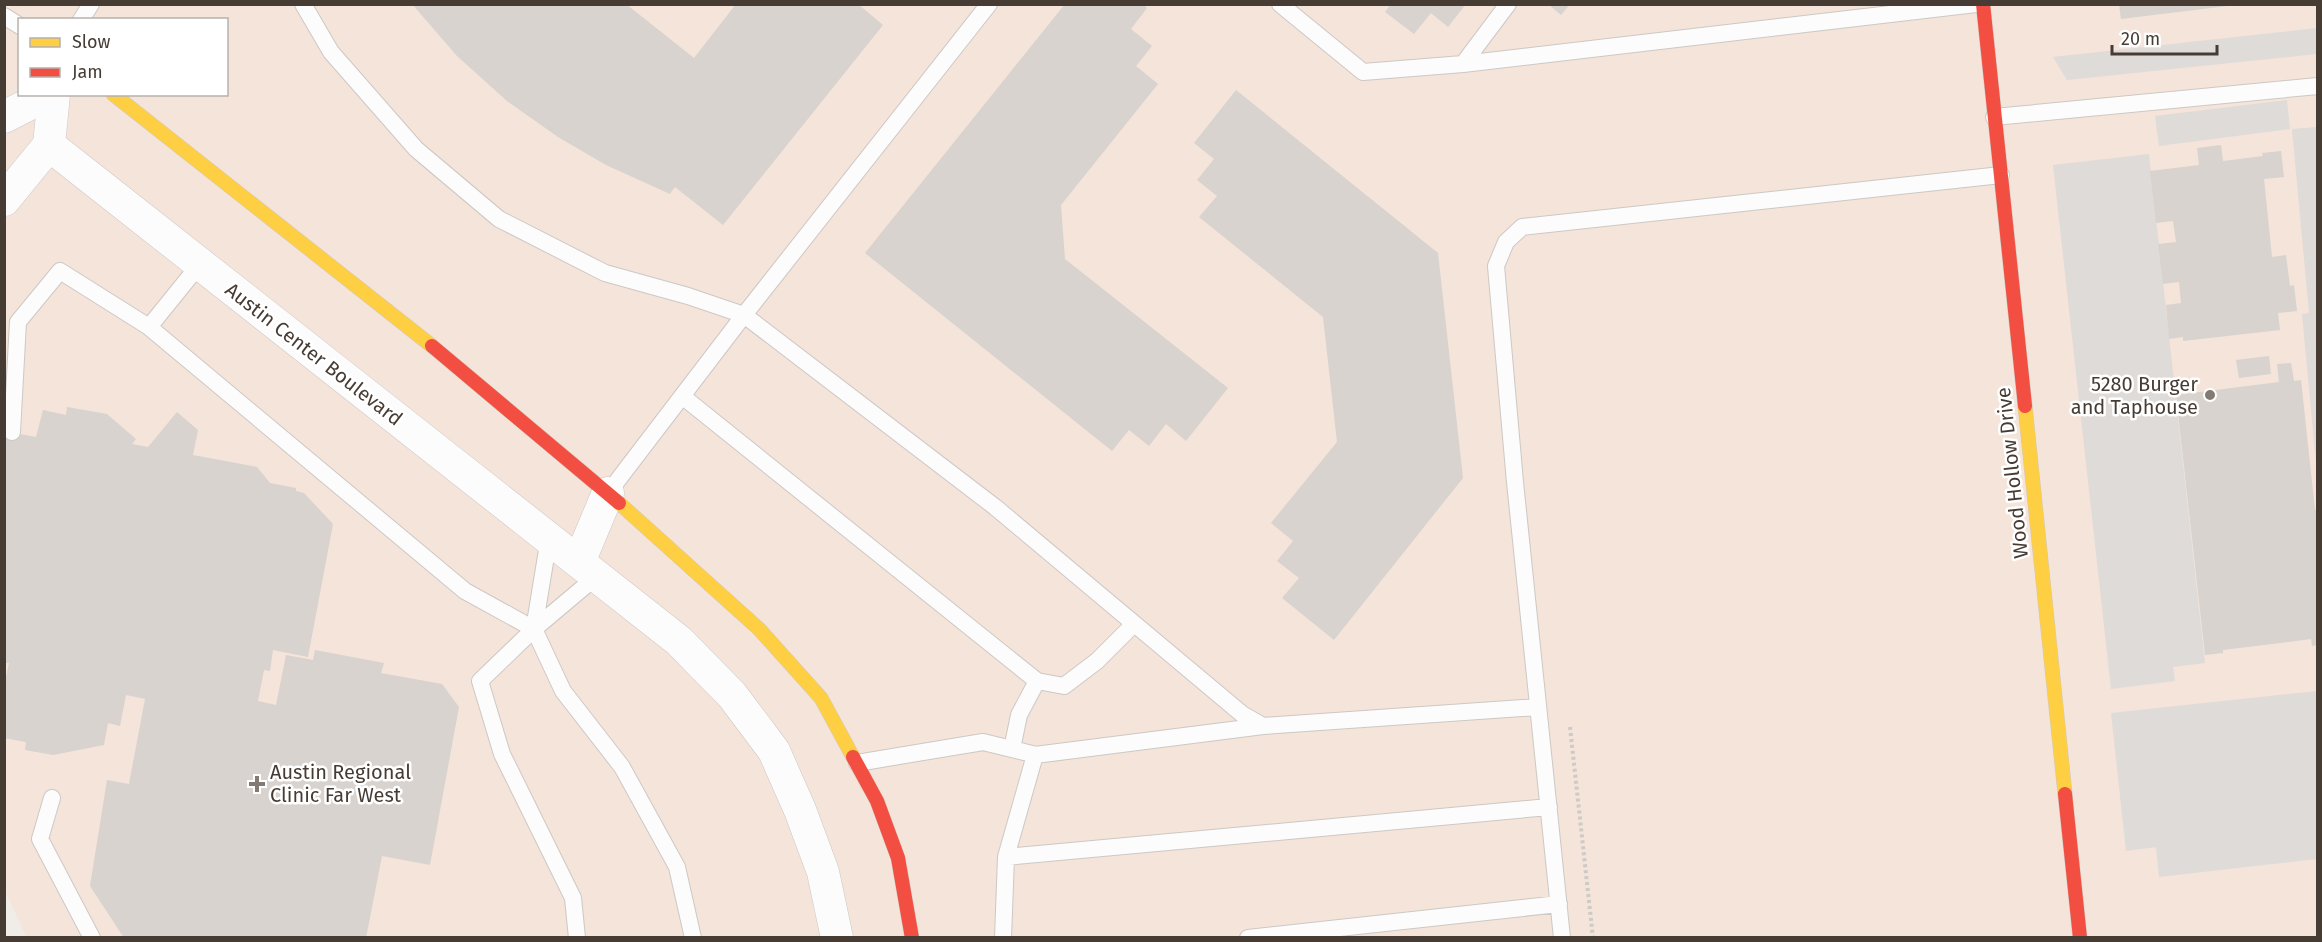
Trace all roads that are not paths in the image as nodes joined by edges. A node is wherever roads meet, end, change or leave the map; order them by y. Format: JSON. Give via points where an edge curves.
{"nodes":[{"id":1,"x":92,"y":4,"type":"edge"},
{"id":2,"x":303,"y":4,"type":"edge"},
{"id":3,"x":989,"y":4,"type":"edge"},
{"id":4,"x":1281,"y":4,"type":"edge"},
{"id":5,"x":1508,"y":4,"type":"edge"},
{"id":6,"x":1976,"y":4,"type":"edge"},
{"id":7,"x":1983,"y":4,"type":"edge"},
{"id":8,"x":4,"y":16,"type":"edge"},
{"id":9,"x":82,"y":18,"type":"edge"},
{"id":10,"x":18,"y":25,"type":"edge"},
{"id":11,"x":1463,"y":64,"type":"junction"},
{"id":12,"x":2318,"y":86,"type":"edge"},
{"id":13,"x":47,"y":96,"type":"edge"},
{"id":14,"x":51,"y":96,"type":"edge"},
{"id":15,"x":116,"y":96,"type":"edge"},
{"id":16,"x":4,"y":117,"type":"edge"},
{"id":17,"x":1994,"y":117,"type":"junction"},
{"id":18,"x":49,"y":145,"type":"junction"},
{"id":19,"x":2001,"y":175,"type":"junction"},
{"id":20,"x":4,"y":200,"type":"edge"},
{"id":21,"x":200,"y":264,"type":"junction"},
{"id":22,"x":744,"y":315,"type":"junction"},
{"id":23,"x":149,"y":327,"type":"junction"},
{"id":24,"x":682,"y":396,"type":"junction"},
{"id":25,"x":12,"y":432,"type":"dead end"},
{"id":26,"x":609,"y":493,"type":"junction"},
{"id":27,"x":549,"y":538,"type":"junction"},
{"id":28,"x":588,"y":569,"type":"junction"},
{"id":29,"x":1134,"y":624,"type":"junction"},
{"id":30,"x":534,"y":629,"type":"junction"},
{"id":31,"x":1037,"y":681,"type":"junction"},
{"id":32,"x":1538,"y":707,"type":"junction"},
{"id":33,"x":1263,"y":726,"type":"junction"},
{"id":34,"x":1012,"y":749,"type":"junction"},
{"id":35,"x":1036,"y":755,"type":"junction"},
{"id":36,"x":857,"y":763,"type":"junction"},
{"id":37,"x":52,"y":798,"type":"dead end"},
{"id":38,"x":1549,"y":807,"type":"junction"},
{"id":39,"x":1006,"y":858,"type":"junction"},
{"id":40,"x":1559,"y":904,"type":"junction"},
{"id":41,"x":92,"y":938,"type":"edge"},
{"id":42,"x":577,"y":938,"type":"edge"},
{"id":43,"x":693,"y":938,"type":"edge"},
{"id":44,"x":837,"y":938,"type":"edge"},
{"id":45,"x":912,"y":938,"type":"edge"},
{"id":46,"x":1003,"y":938,"type":"edge"},
{"id":47,"x":1248,"y":938,"type":"edge"},
{"id":48,"x":1562,"y":938,"type":"edge"},
{"id":49,"x":2080,"y":938,"type":"edge"}],
"edges":[{"from":1,"to":9,"type":"lane"},
{"from":2,"to":22,"type":"lane","via":[[331,52],[416,149],[499,219],[605,273]]},
{"from":3,"to":22,"type":"lane"},
{"from":4,"to":11,"type":"lane","via":[[1363,72]]},
{"from":5,"to":11,"type":"lane"},
{"from":6,"to":11,"type":"lane"},
{"from":7,"to":17,"type":"street","name":"Wood Hollow Drive"},
{"from":8,"to":10,"type":"lane"},
{"from":12,"to":17,"type":"lane"},
{"from":13,"to":16,"type":"street"},
{"from":14,"to":18,"type":"street"},
{"from":15,"to":26,"type":"street","via":[[396,315]]},
{"from":17,"to":19,"type":"street","name":"Wood Hollow Drive"},
{"from":18,"to":20,"type":"street"},
{"from":18,"to":21,"type":"street","name":"Austin Center Boulevard"},
{"from":19,"to":32,"type":"lane","via":[[1522,227],[1506,242],[1496,266]]},
{"from":19,"to":49,"type":"street","name":"Wood Hollow Drive"},
{"from":21,"to":23,"type":"lane"},
{"from":21,"to":27,"type":"street","name":"Austin Center Boulevard"},
{"from":22,"to":24,"type":"lane"},
{"from":22,"to":29,"type":"lane","via":[[995,507]]},
{"from":23,"to":25,"type":"lane","via":[[60,271],[18,322]]},
{"from":23,"to":30,"type":"lane","via":[[465,591]]},
{"from":24,"to":26,"type":"lane"},
{"from":24,"to":31,"type":"lane"},
{"from":26,"to":28,"type":"street"},
{"from":26,"to":36,"type":"street","via":[[759,629],[821,698]]},
{"from":27,"to":28,"type":"street","name":"Austin Center Boulevard"},
{"from":27,"to":30,"type":"lane"},
{"from":28,"to":30,"type":"lane"},
{"from":28,"to":44,"type":"street","name":"Austin Center Boulevard","via":[[679,640],[732,695],[774,751],[823,872]]},
{"from":29,"to":31,"type":"lane","via":[[1097,661],[1064,686]]},
{"from":29,"to":33,"type":"lane","via":[[1242,714]]},
{"from":30,"to":42,"type":"lane","via":[[480,681],[502,754],[573,898]]},
{"from":30,"to":43,"type":"lane","via":[[563,691],[622,767],[677,867]]},
{"from":31,"to":34,"type":"lane","via":[[1019,716]]},
{"from":32,"to":33,"type":"lane"},
{"from":32,"to":38,"type":"lane"},
{"from":33,"to":35,"type":"lane"},
{"from":34,"to":35,"type":"lane"},
{"from":34,"to":36,"type":"lane","via":[[982,742]]},
{"from":35,"to":39,"type":"lane"},
{"from":36,"to":45,"type":"street","via":[[877,801],[898,858]]},
{"from":37,"to":41,"type":"lane","via":[[40,839]]},
{"from":38,"to":39,"type":"lane"},
{"from":38,"to":40,"type":"lane"},
{"from":39,"to":46,"type":"lane"},
{"from":40,"to":47,"type":"lane"},
{"from":40,"to":48,"type":"lane"}]}
